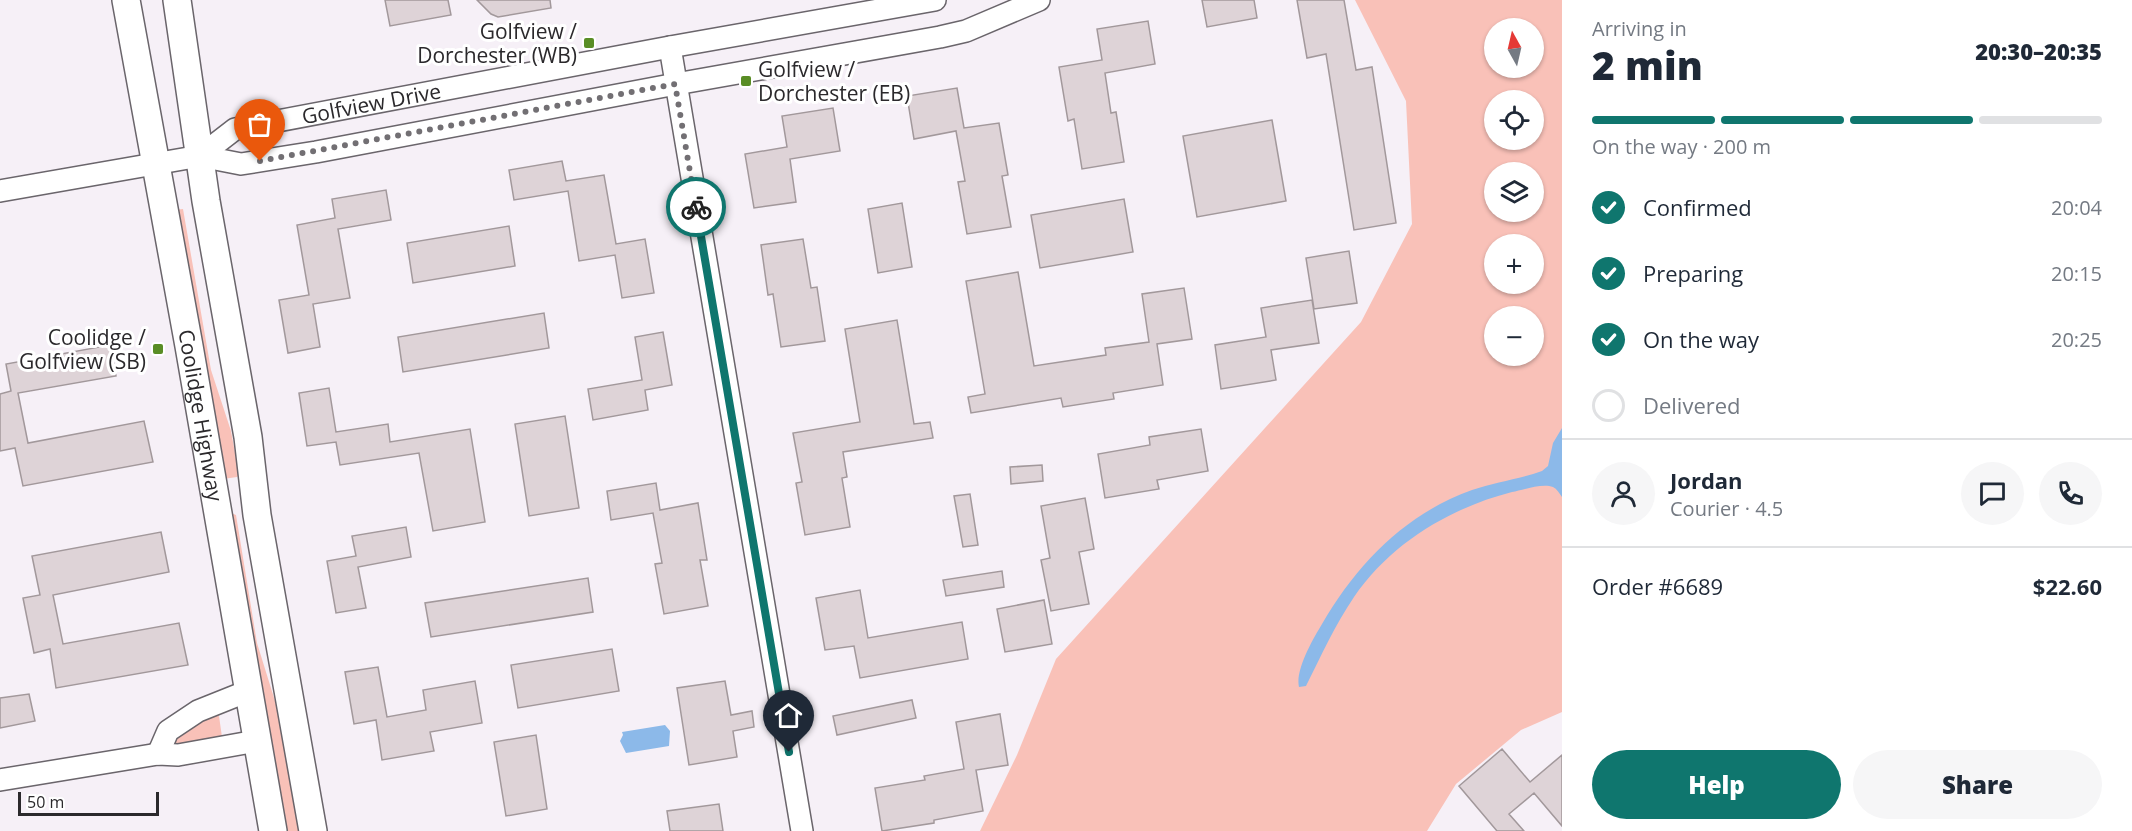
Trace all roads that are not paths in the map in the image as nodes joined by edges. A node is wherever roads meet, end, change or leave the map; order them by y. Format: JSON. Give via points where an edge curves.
{"nodes":[{"id":1,"x":126,"y":0,"type":"edge"},
{"id":2,"x":177,"y":0,"type":"edge"},
{"id":3,"x":935,"y":0,"type":"edge"},
{"id":4,"x":1039,"y":0,"type":"edge"},
{"id":5,"x":670,"y":47,"type":"junction"},
{"id":6,"x":675,"y":84,"type":"junction"},
{"id":7,"x":200,"y":156,"type":"junction"},
{"id":8,"x":156,"y":164,"type":"junction"},
{"id":9,"x":0,"y":191,"type":"edge"},
{"id":10,"x":215,"y":501,"type":"junction"},
{"id":11,"x":257,"y":515,"type":"junction"},
{"id":12,"x":248,"y":691,"type":"junction"},
{"id":13,"x":256,"y":741,"type":"junction"},
{"id":14,"x":158,"y":754,"type":"junction"},
{"id":15,"x":0,"y":780,"type":"edge"},
{"id":16,"x":273,"y":831,"type":"edge"},
{"id":17,"x":313,"y":831,"type":"edge"},
{"id":18,"x":802,"y":831,"type":"edge"}],
"edges":[{"from":1,"to":8,"type":"main road","name":"Coolidge Highway"},
{"from":2,"to":7,"type":"main road","name":"Coolidge Highway"},
{"from":3,"to":5,"type":"street","name":"Golfview Drive"},
{"from":4,"to":6,"type":"street","name":"Golfview Drive","via":[[956,34]]},
{"from":5,"to":6,"type":"street"},
{"from":5,"to":7,"type":"street","name":"Golfview Drive","via":[[235,129]]},
{"from":6,"to":7,"type":"street","name":"Golfview Drive","via":[[241,165]]},
{"from":6,"to":18,"type":"street"},
{"from":7,"to":8,"type":"street"},
{"from":7,"to":11,"type":"main road","name":"Coolidge Highway","via":[[248,437]]},
{"from":8,"to":9,"type":"street"},
{"from":8,"to":10,"type":"main road","name":"Coolidge Highway"},
{"from":10,"to":11,"type":"main road","via":[[234,494],[246,496]]},
{"from":10,"to":12,"type":"main road","name":"Coolidge Highway"},
{"from":11,"to":17,"type":"main road","name":"Coolidge Highway"},
{"from":12,"to":13,"type":"main road","name":"Coolidge Highway"},
{"from":12,"to":14,"type":"street","via":[[198,711],[168,731]]},
{"from":13,"to":14,"type":"street","via":[[178,755]]},
{"from":13,"to":16,"type":"main road","name":"Coolidge Highway"},
{"from":14,"to":15,"type":"street"}]}
